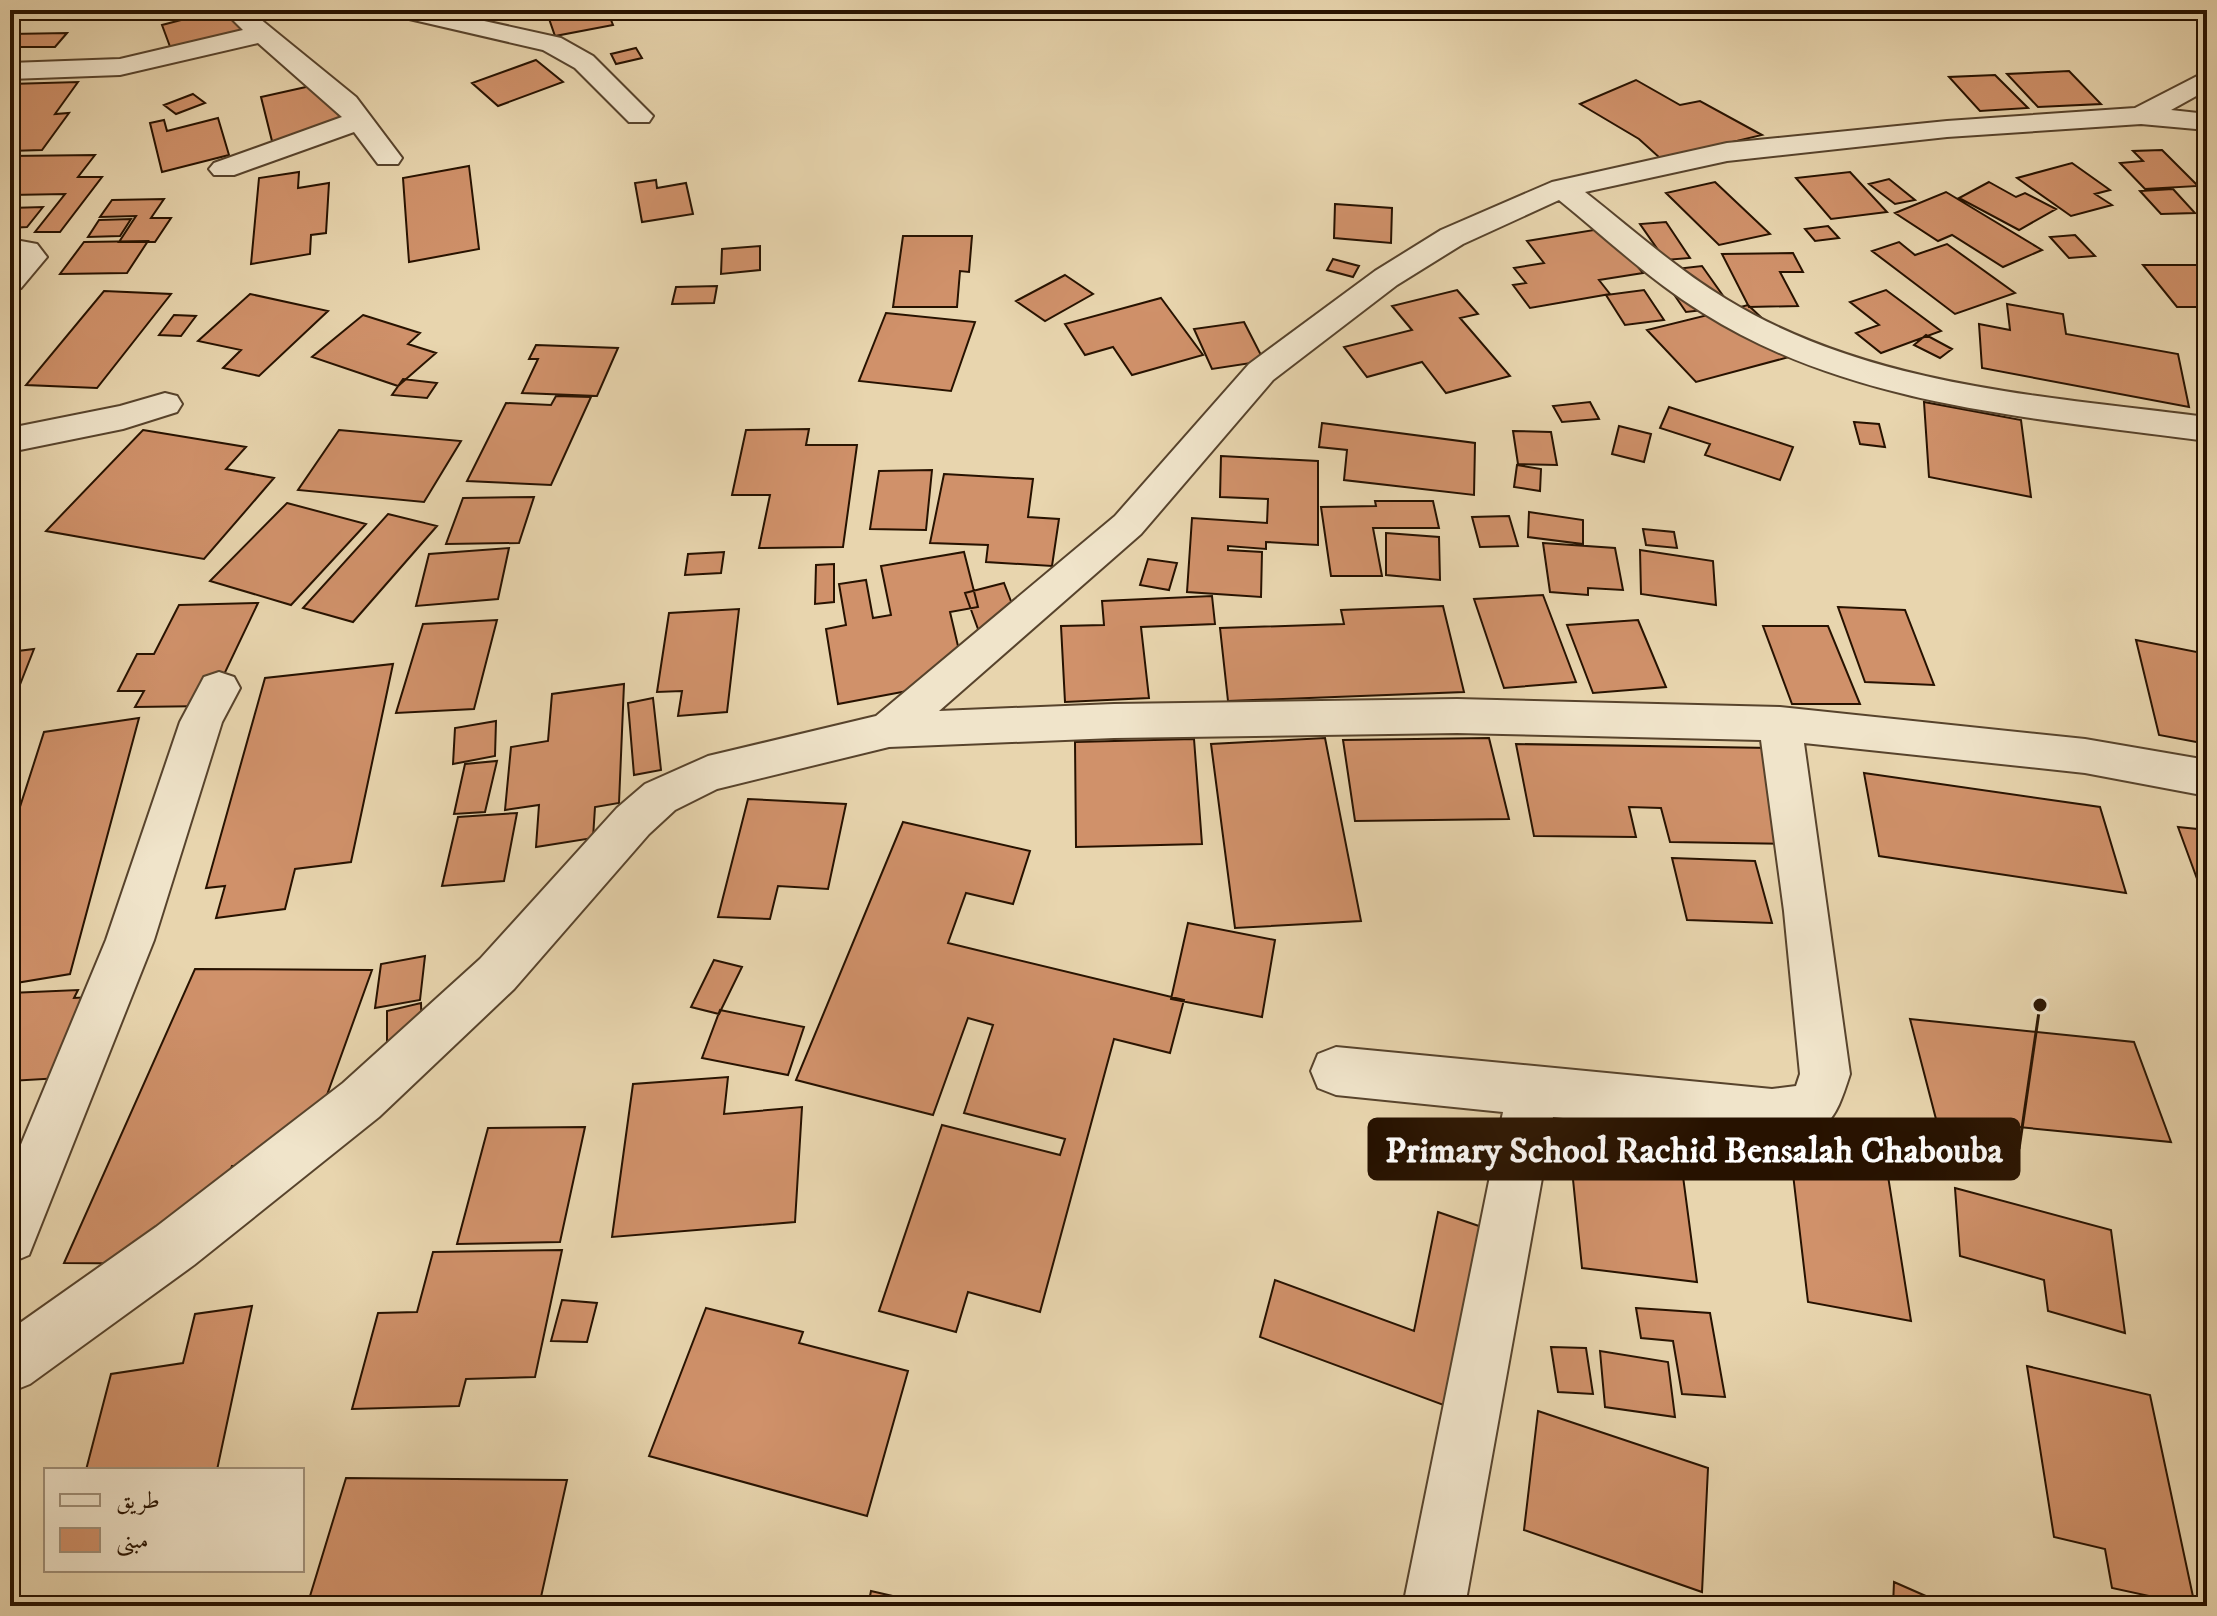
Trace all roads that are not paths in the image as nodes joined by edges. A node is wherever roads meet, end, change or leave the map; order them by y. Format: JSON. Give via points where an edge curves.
{"nodes":[{"id":1,"x":236,"y":10,"type":"edge"},
{"id":2,"x":401,"y":10,"type":"edge"},
{"id":3,"x":261,"y":34,"type":"junction"},
{"id":4,"x":10,"y":71,"type":"edge"},
{"id":5,"x":2207,"y":79,"type":"edge"},
{"id":6,"x":639,"y":116,"type":"dead end"},
{"id":7,"x":2141,"y":116,"type":"junction"},
{"id":8,"x":358,"y":121,"type":"junction"},
{"id":9,"x":2207,"y":122,"type":"edge"},
{"id":10,"x":388,"y":158,"type":"dead end"},
{"id":11,"x":224,"y":169,"type":"dead end"},
{"id":12,"x":1562,"y":188,"type":"junction"},
{"id":13,"x":10,"y":248,"type":"edge"},
{"id":14,"x":10,"y":281,"type":"edge"},
{"id":15,"x":165,"y":404,"type":"dead end"},
{"id":16,"x":2207,"y":429,"type":"edge"},
{"id":17,"x":10,"y":440,"type":"edge"},
{"id":18,"x":219,"y":688,"type":"dead end"},
{"id":19,"x":1780,"y":724,"type":"junction"},
{"id":20,"x":889,"y":730,"type":"junction"},
{"id":21,"x":2207,"y":778,"type":"edge"},
{"id":22,"x":1336,"y":1071,"type":"dead end"},
{"id":23,"x":1532,"y":1091,"type":"junction"},
{"id":24,"x":10,"y":1236,"type":"edge"},
{"id":25,"x":10,"y":1364,"type":"edge"},
{"id":26,"x":1434,"y":1606,"type":"edge"}],
"edges":[{"from":1,"to":3,"type":"street"},
{"from":2,"to":6,"type":"street","via":[[552,44],[584,62]]},
{"from":3,"to":4,"type":"street","via":[[120,67]]},
{"from":3,"to":8,"type":"street","via":[[346,103]]},
{"from":5,"to":7,"type":"street"},
{"from":7,"to":9,"type":"street"},
{"from":7,"to":12,"type":"street","via":[[1727,152]]},
{"from":8,"to":10,"type":"street"},
{"from":8,"to":11,"type":"street"},
{"from":12,"to":16,"type":"street","via":[[1714,306],[1796,348],[1892,381]]},
{"from":12,"to":20,"type":"street","via":[[1452,237],[1386,278],[1261,372],[1128,525]]},
{"from":13,"to":14,"type":"street","via":[[31,257]]},
{"from":15,"to":17,"type":"street"},
{"from":18,"to":24,"type":"street","via":[[201,722],[130,940]]},
{"from":19,"to":20,"type":"street","via":[[1457,716]]},
{"from":19,"to":21,"type":"street","via":[[2085,756]]},
{"from":19,"to":23,"type":"street","via":[[1825,1074],[1816,1102],[1799,1112],[1772,1114]]},
{"from":20,"to":25,"type":"street","via":[[708,774],[660,797],[497,974],[361,1100],[175,1246]]},
{"from":22,"to":23,"type":"street"},
{"from":23,"to":26,"type":"street"}]}
